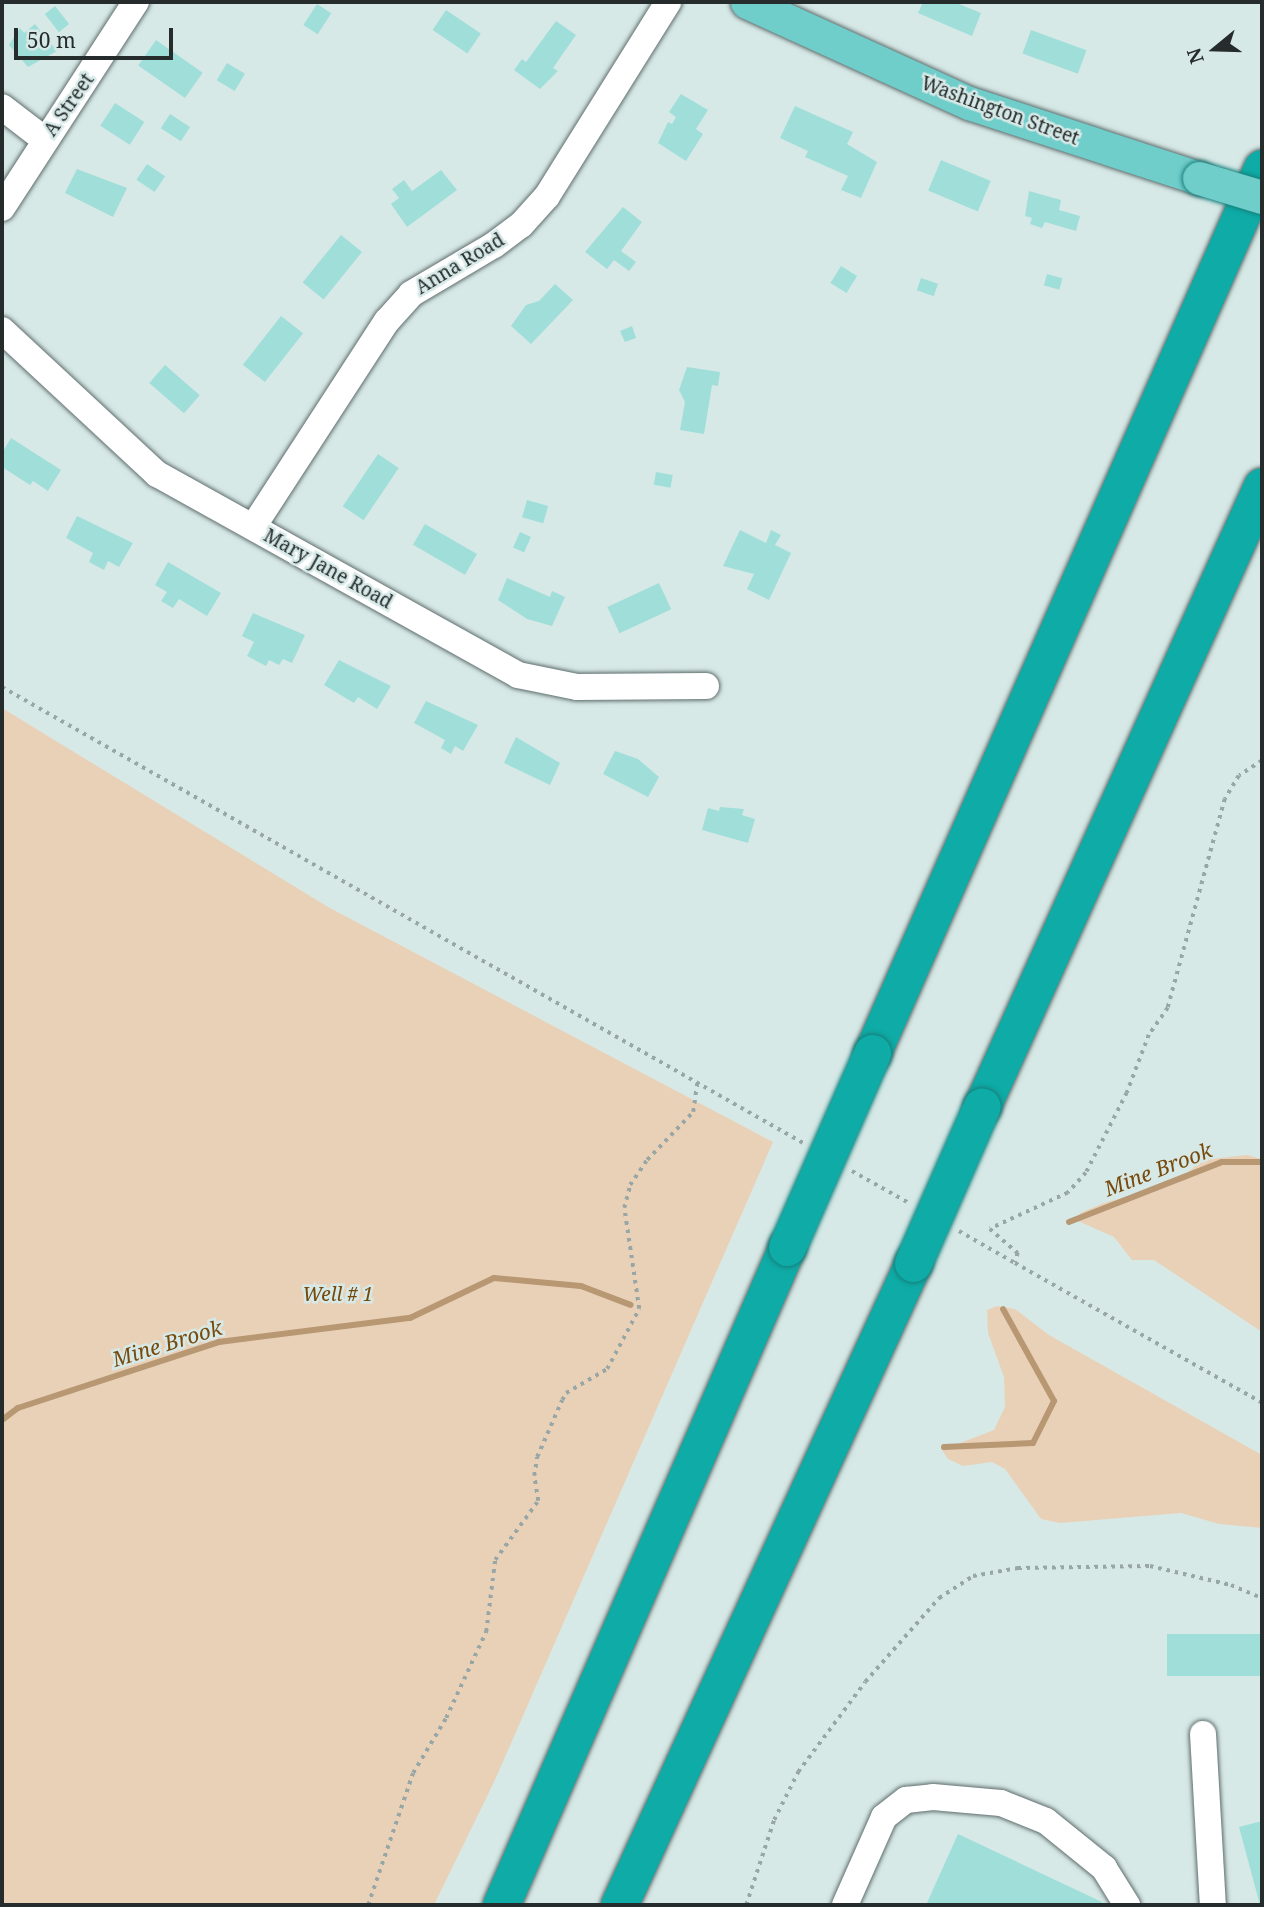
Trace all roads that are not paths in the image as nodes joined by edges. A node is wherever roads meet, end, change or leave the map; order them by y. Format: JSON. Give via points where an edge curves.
{"nodes":[{"id":1,"x":136,"y":2,"type":"edge"},
{"id":2,"x":668,"y":2,"type":"edge"},
{"id":3,"x":747,"y":2,"type":"edge"},
{"id":4,"x":2,"y":107,"type":"edge"},
{"id":5,"x":45,"y":139,"type":"junction"},
{"id":6,"x":1262,"y":168,"type":"edge"},
{"id":7,"x":1262,"y":197,"type":"edge"},
{"id":8,"x":2,"y":208,"type":"edge"},
{"id":9,"x":2,"y":330,"type":"edge"},
{"id":10,"x":1262,"y":486,"type":"edge"},
{"id":11,"x":253,"y":527,"type":"junction"},
{"id":12,"x":706,"y":686,"type":"dead end"},
{"id":13,"x":1203,"y":1734,"type":"dead end"},
{"id":14,"x":501,"y":1905,"type":"edge"},
{"id":15,"x":619,"y":1905,"type":"edge"},
{"id":16,"x":845,"y":1905,"type":"edge"},
{"id":17,"x":1127,"y":1905,"type":"edge"},
{"id":18,"x":1213,"y":1905,"type":"edge"}],
"edges":[{"from":1,"to":5,"type":"street","name":"A Street"},
{"from":2,"to":11,"type":"street","name":"Anna Road","via":[[547,196],[521,225],[411,294],[387,321]]},
{"from":3,"to":7,"type":"main road","name":"Washington Street","bridge":true,"via":[[969,103]]},
{"from":4,"to":5,"type":"street"},
{"from":5,"to":8,"type":"street","name":"A Street"},
{"from":6,"to":14,"type":"highway","bridge":true},
{"from":9,"to":11,"type":"street","name":"Mary Jane Road","via":[[157,474]]},
{"from":10,"to":15,"type":"highway","bridge":true,"via":[[914,1263]]},
{"from":11,"to":12,"type":"street","name":"Mary Jane Road","via":[[518,675],[577,687]]},
{"from":13,"to":18,"type":"street"},
{"from":16,"to":17,"type":"street","via":[[884,1817],[906,1800],[933,1797],[1001,1802],[1046,1821],[1104,1868]]}]}
